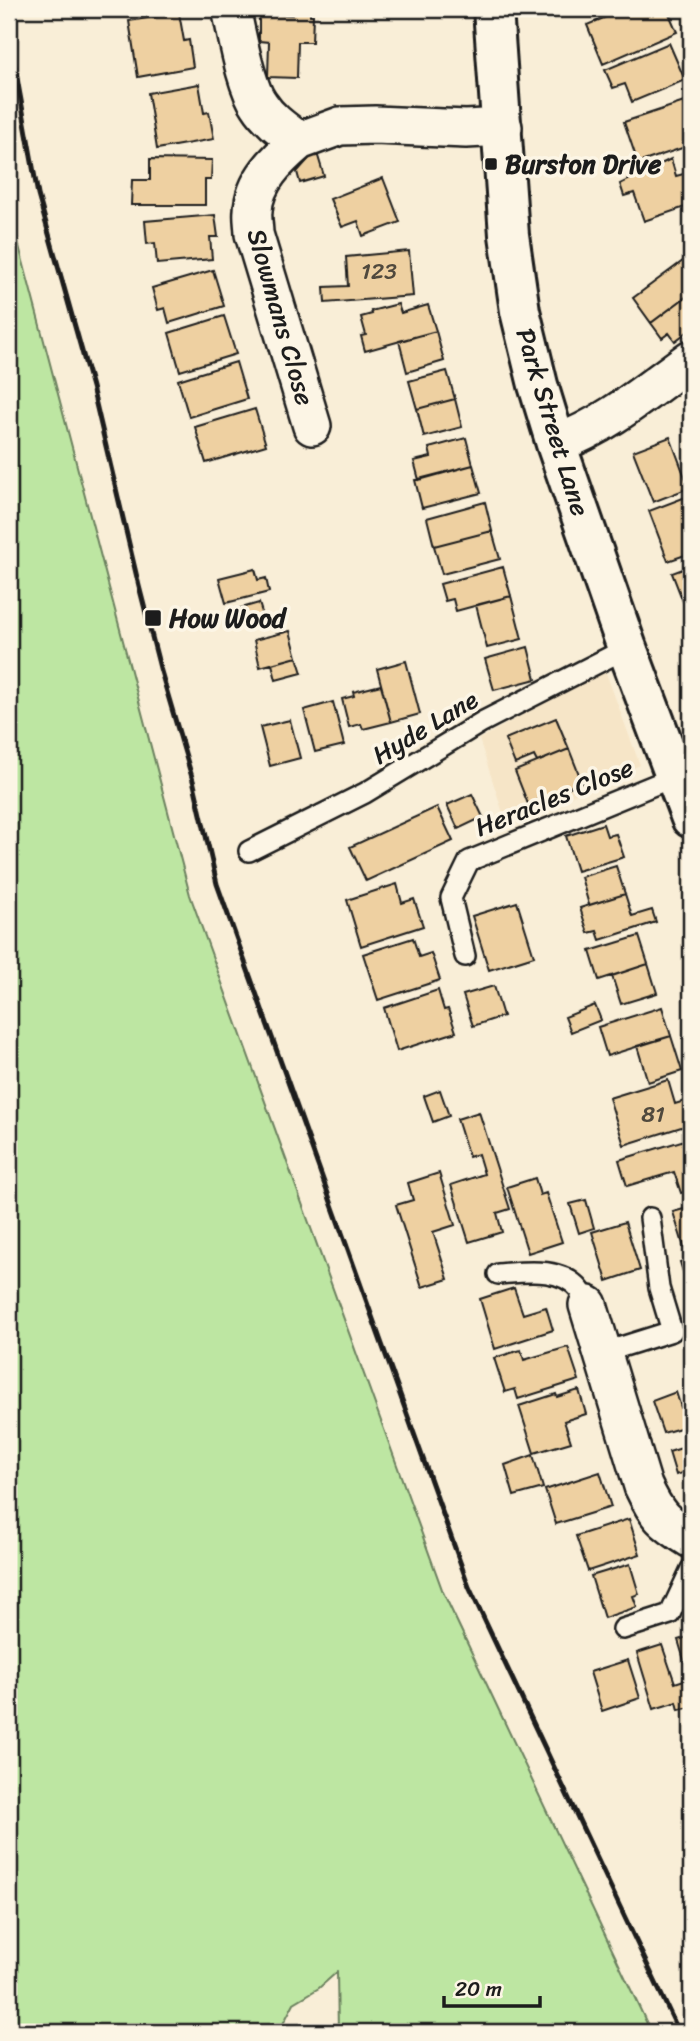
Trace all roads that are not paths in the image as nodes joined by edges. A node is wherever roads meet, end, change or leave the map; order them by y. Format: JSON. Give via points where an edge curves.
{"nodes":[{"id":1,"x":231,"y":9,"type":"edge"},
{"id":2,"x":493,"y":9,"type":"edge"},
{"id":3,"x":503,"y":127,"type":"junction"},
{"id":4,"x":299,"y":141,"type":"junction"},
{"id":5,"x":691,"y":359,"type":"edge"},
{"id":6,"x":312,"y":426,"type":"dead end"},
{"id":7,"x":556,"y":444,"type":"junction"},
{"id":8,"x":628,"y":648,"type":"junction"},
{"id":9,"x":676,"y":776,"type":"junction"},
{"id":10,"x":691,"y":818,"type":"edge"},
{"id":11,"x":249,"y":851,"type":"dead end"},
{"id":12,"x":465,"y":956,"type":"dead end"},
{"id":13,"x":650,"y":1218,"type":"dead end"},
{"id":14,"x":498,"y":1273,"type":"dead end"},
{"id":15,"x":588,"y":1305,"type":"joint"},
{"id":16,"x":602,"y":1353,"type":"junction"},
{"id":17,"x":691,"y":1539,"type":"edge"},
{"id":18,"x":691,"y":1570,"type":"edge"},
{"id":19,"x":623,"y":1629,"type":"dead end"}],
"edges":[{"from":1,"to":4,"type":"street","via":[[257,103]]},
{"from":2,"to":3,"type":"street","name":"Park Street Lane"},
{"from":3,"to":4,"type":"street","name":"Slowmans Close","via":[[340,126]]},
{"from":3,"to":7,"type":"street","name":"Park Street Lane","via":[[509,235],[520,311]]},
{"from":4,"to":6,"type":"street","name":"Slowmans Close","via":[[265,176],[253,210],[254,234]]},
{"from":5,"to":7,"type":"street","via":[[605,421]]},
{"from":7,"to":8,"type":"street","name":"Park Street Lane"},
{"from":8,"to":9,"type":"street","name":"Park Street Lane"},
{"from":8,"to":11,"type":"lane","name":"Hyde Lane","via":[[482,722],[365,793]]},
{"from":9,"to":10,"type":"street","name":"Park Street Lane"},
{"from":9,"to":12,"type":"lane","name":"Heracles Close","via":[[468,861],[451,898]]},
{"from":13,"to":16,"type":"lane","via":[[659,1288],[672,1331]]},
{"from":14,"to":15,"type":"lane","via":[[550,1272],[579,1289]]},
{"from":15,"to":16,"type":"street"},
{"from":16,"to":17,"type":"street","via":[[654,1510]]},
{"from":18,"to":19,"type":"lane","via":[[670,1614]]}]}
